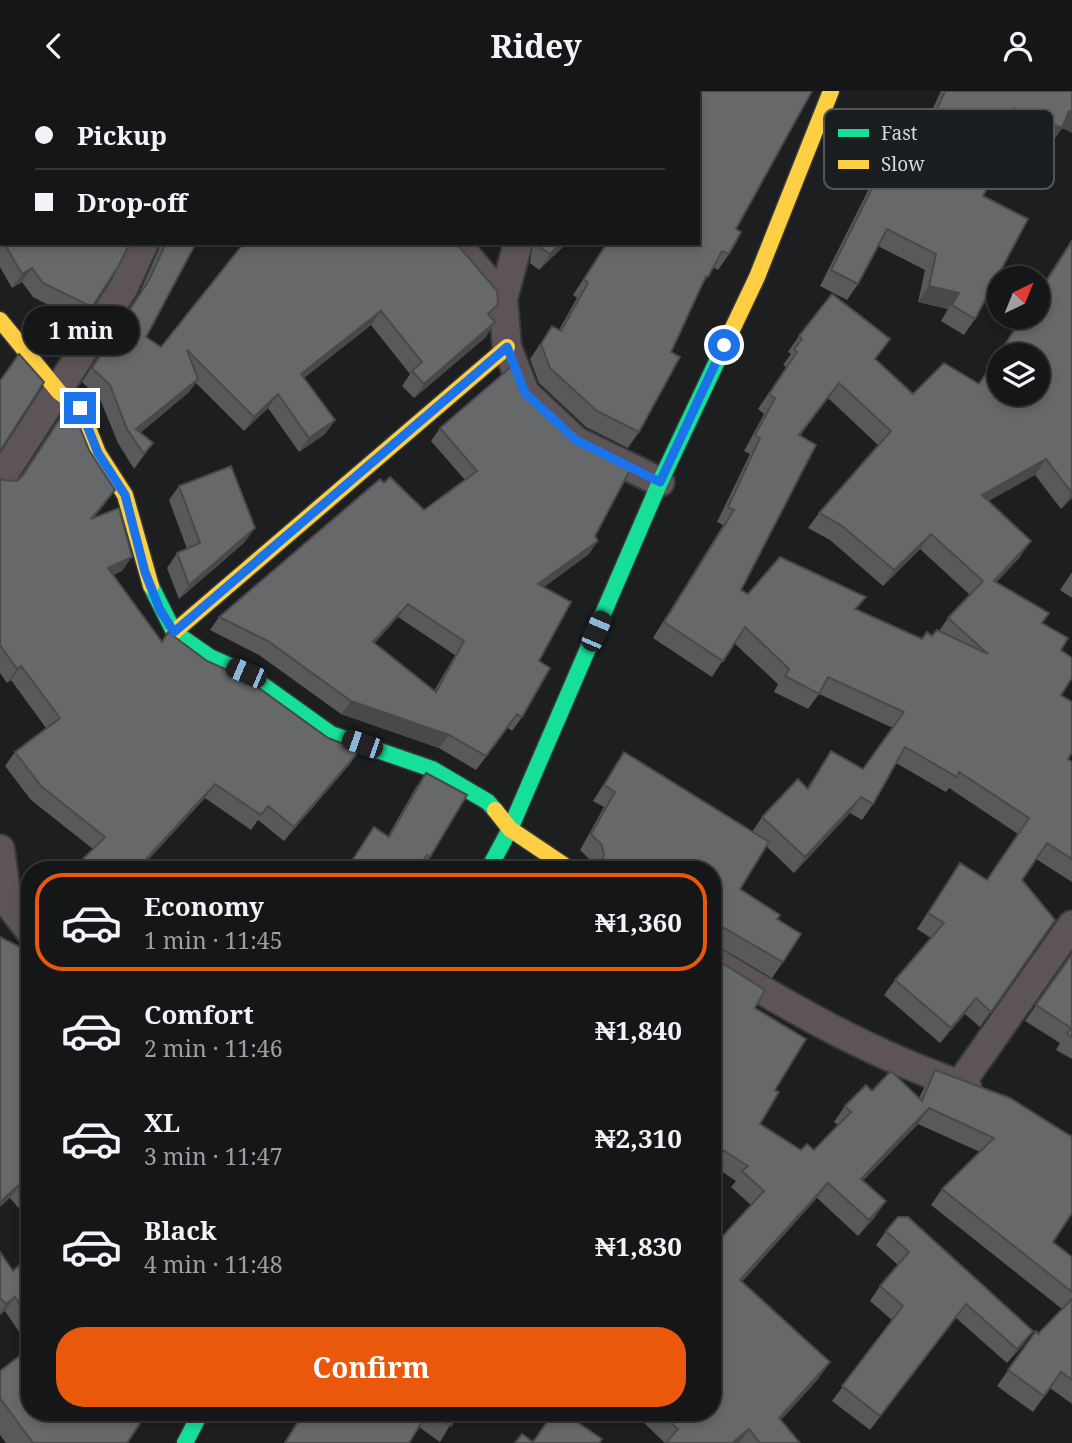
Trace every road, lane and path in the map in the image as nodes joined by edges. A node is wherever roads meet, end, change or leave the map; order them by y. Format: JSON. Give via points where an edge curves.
{"nodes":[{"id":1,"x":831,"y":91,"type":"edge"},
{"id":2,"x":143,"y":245,"type":"edge"},
{"id":3,"x":458,"y":245,"type":"edge"},
{"id":4,"x":517,"y":245,"type":"edge"},
{"id":5,"x":503,"y":299,"type":"junction"},
{"id":6,"x":0,"y":320,"type":"edge"},
{"id":7,"x":507,"y":347,"type":"junction"},
{"id":8,"x":60,"y":392,"type":"junction"},
{"id":9,"x":0,"y":481,"type":"edge"},
{"id":10,"x":660,"y":482,"type":"junction"},
{"id":11,"x":174,"y":632,"type":"junction"},
{"id":12,"x":510,"y":829,"type":"junction"},
{"id":13,"x":0,"y":849,"type":"edge"},
{"id":14,"x":493,"y":861,"type":"edge"},
{"id":15,"x":558,"y":861,"type":"edge"},
{"id":16,"x":21,"y":919,"type":"edge"},
{"id":17,"x":1072,"y":925,"type":"edge"},
{"id":18,"x":721,"y":966,"type":"edge"},
{"id":19,"x":960,"y":1084,"type":"junction"},
{"id":20,"x":995,"y":1095,"type":"edge"},
{"id":21,"x":197,"y":1421,"type":"edge"},
{"id":22,"x":186,"y":1443,"type":"edge"}],
"edges":[{"from":1,"to":10,"type":"street","via":[[757,277]]},
{"from":2,"to":8,"type":"street","via":[[124,287]]},
{"from":3,"to":5,"type":"street"},
{"from":4,"to":5,"type":"street"},
{"from":5,"to":7,"type":"street"},
{"from":6,"to":8,"type":"street"},
{"from":7,"to":10,"type":"street","via":[[525,393],[576,440]]},
{"from":7,"to":11,"type":"street"},
{"from":8,"to":9,"type":"street"},
{"from":8,"to":11,"type":"street","via":[[80,408],[98,453],[125,495],[145,572]]},
{"from":10,"to":12,"type":"street"},
{"from":11,"to":12,"type":"street","via":[[210,657],[246,673],[331,734],[432,769],[488,802]]},
{"from":12,"to":14,"type":"street"},
{"from":12,"to":15,"type":"street"},
{"from":13,"to":16,"type":"street","via":[[7,901]]},
{"from":17,"to":19,"type":"street"},
{"from":18,"to":19,"type":"street","via":[[865,1046]]},
{"from":19,"to":20,"type":"street"},
{"from":21,"to":22,"type":"street"}]}
